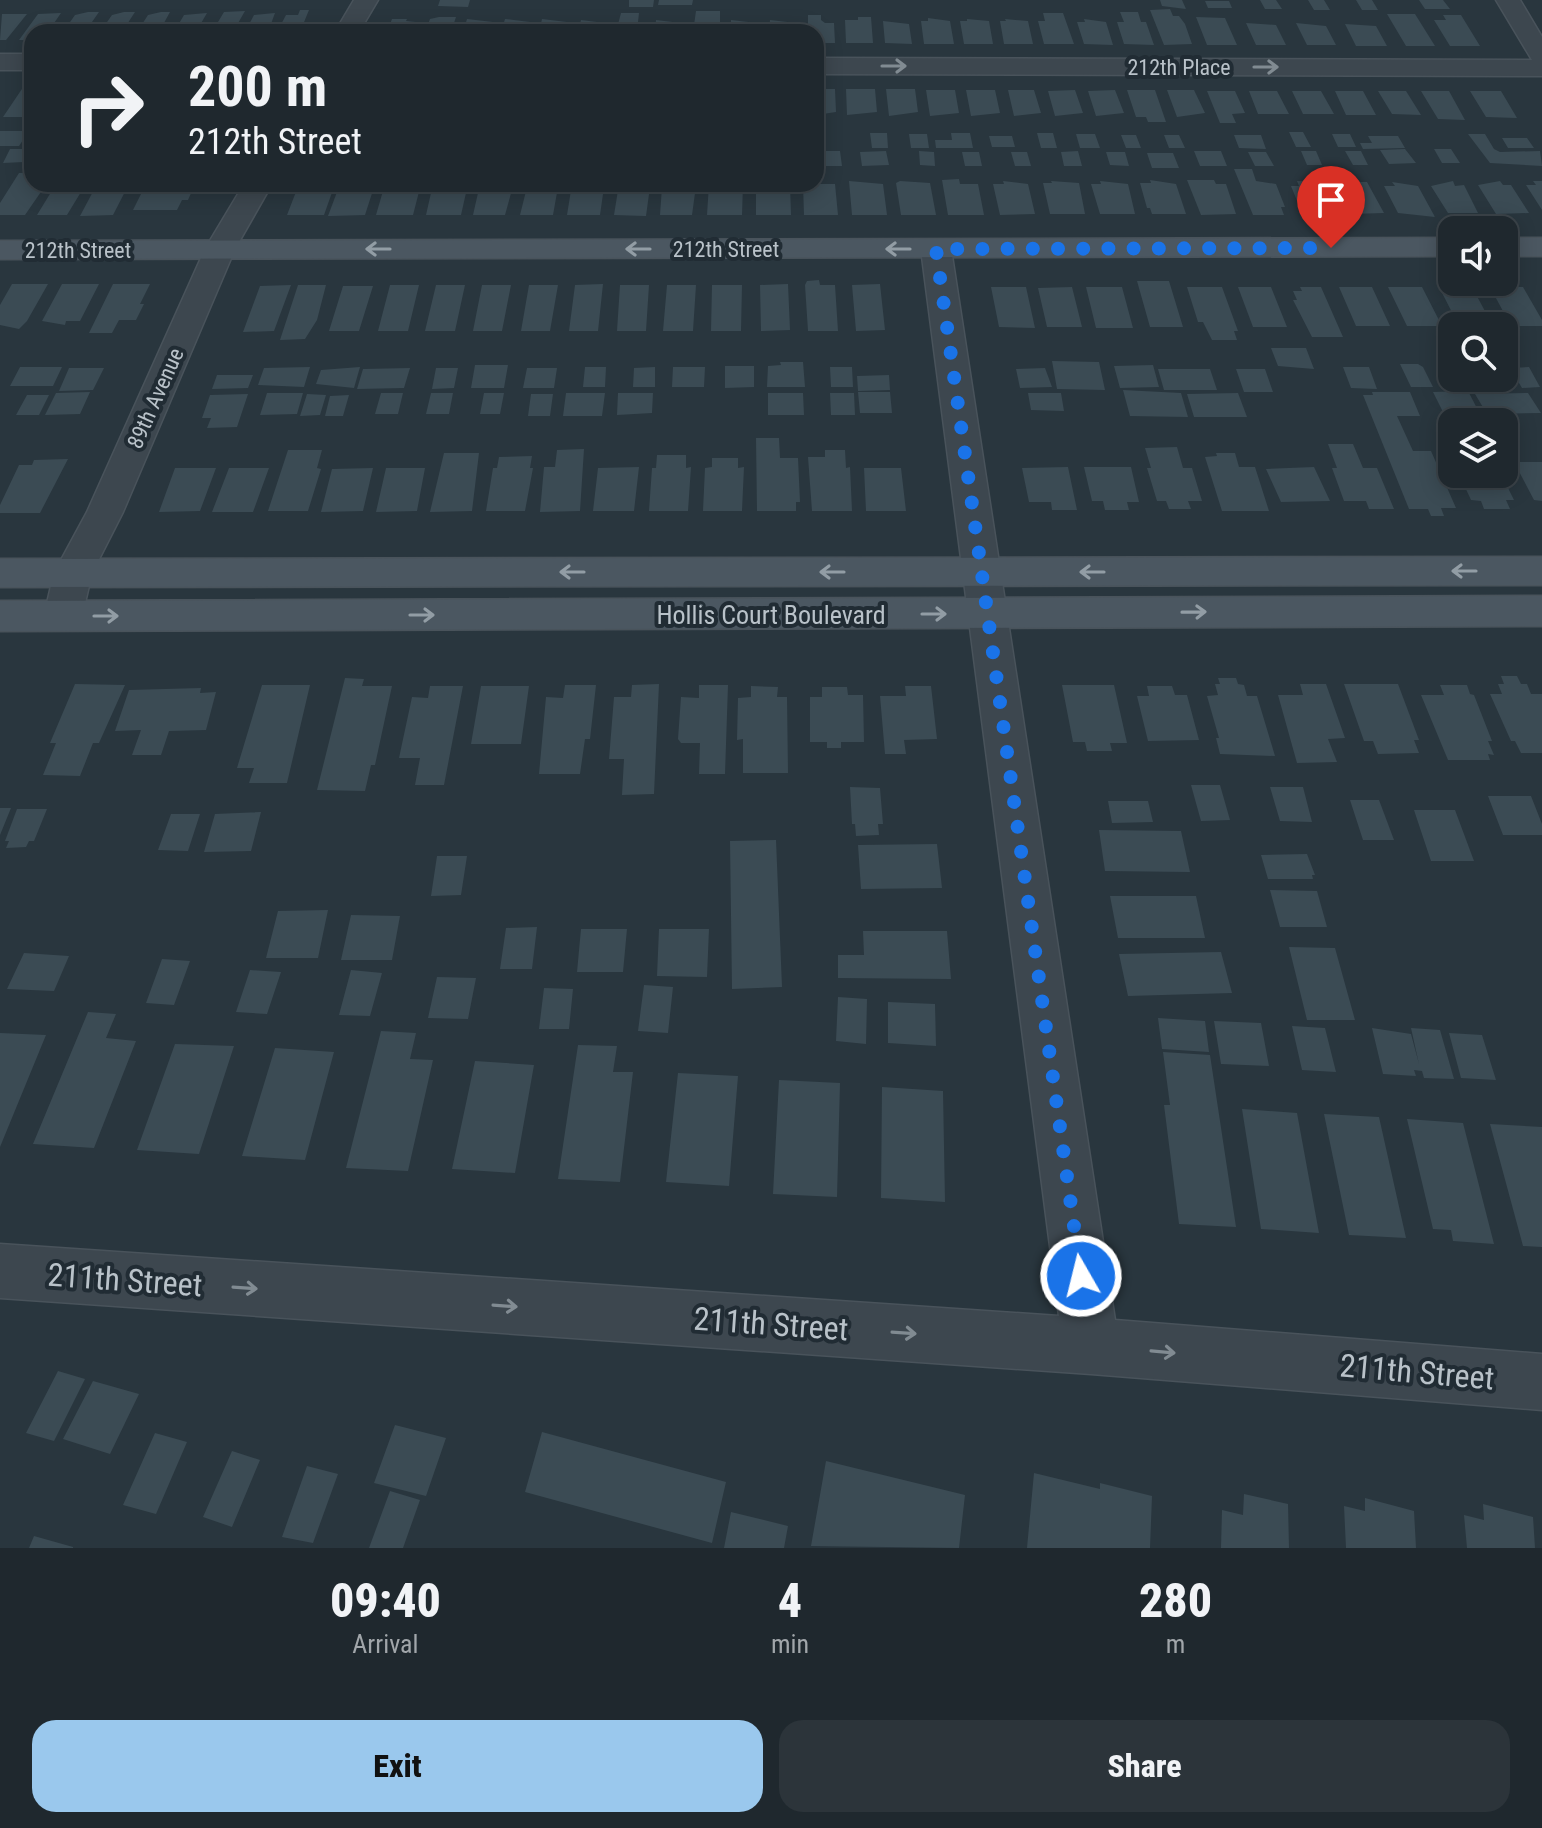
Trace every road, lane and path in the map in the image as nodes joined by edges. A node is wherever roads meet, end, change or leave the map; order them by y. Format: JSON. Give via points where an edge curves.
{"nodes":[{"id":1,"x":366,"y":0,"type":"edge"},
{"id":2,"x":1508,"y":0,"type":"edge"},
{"id":3,"x":352,"y":24,"type":"edge"},
{"id":4,"x":1542,"y":57,"type":"edge"},
{"id":5,"x":0,"y":62,"type":"edge"},
{"id":6,"x":24,"y":62,"type":"edge"},
{"id":7,"x":824,"y":66,"type":"edge"},
{"id":8,"x":1542,"y":68,"type":"edge"},
{"id":9,"x":253,"y":192,"type":"edge"},
{"id":10,"x":1438,"y":247,"type":"edge"},
{"id":11,"x":1518,"y":247,"type":"edge"},
{"id":12,"x":1542,"y":247,"type":"edge"},
{"id":13,"x":220,"y":249,"type":"junction"},
{"id":14,"x":936,"y":249,"type":"junction"},
{"id":15,"x":0,"y":250,"type":"edge"},
{"id":16,"x":1291,"y":571,"type":"junction"},
{"id":17,"x":1542,"y":571,"type":"edge"},
{"id":18,"x":382,"y":572,"type":"junction"},
{"id":19,"x":639,"y":572,"type":"junction"},
{"id":20,"x":981,"y":572,"type":"junction"},
{"id":21,"x":0,"y":573,"type":"edge"},
{"id":22,"x":73,"y":573,"type":"junction"},
{"id":23,"x":1312,"y":611,"type":"junction"},
{"id":24,"x":1542,"y":611,"type":"edge"},
{"id":25,"x":988,"y":614,"type":"junction"},
{"id":26,"x":378,"y":615,"type":"junction"},
{"id":27,"x":0,"y":616,"type":"edge"},
{"id":28,"x":63,"y":616,"type":"junction"},
{"id":29,"x":641,"y":616,"type":"junction"},
{"id":30,"x":0,"y":1271,"type":"edge"},
{"id":31,"x":1091,"y":1346,"type":"junction"},
{"id":32,"x":1542,"y":1382,"type":"edge"}],
"edges":[{"from":1,"to":3,"type":"street"},
{"from":2,"to":4,"type":"street"},
{"from":5,"to":6,"type":"street"},
{"from":7,"to":8,"type":"street","name":"212th Place","one_way":true},
{"from":9,"to":13,"type":"street","name":"89th Avenue"},
{"from":10,"to":14,"type":"main road","name":"212th Street"},
{"from":11,"to":12,"type":"main road"},
{"from":14,"to":13,"type":"main road","name":"212th Street","one_way":true},
{"from":13,"to":15,"type":"main road","name":"212th Street"},
{"from":13,"to":22,"type":"street","name":"89th Avenue"},
{"from":14,"to":20,"type":"street"},
{"from":17,"to":16,"type":"main road","name":"Hollis Court Boulevard","one_way":true},
{"from":16,"to":20,"type":"main road","name":"Hollis Court Boulevard","one_way":true},
{"from":16,"to":23,"type":"main road"},
{"from":19,"to":18,"type":"main road","name":"Hollis Court Boulevard","one_way":true},
{"from":18,"to":22,"type":"main road","name":"Hollis Court Boulevard"},
{"from":18,"to":26,"type":"main road"},
{"from":20,"to":19,"type":"main road","name":"Hollis Court Boulevard","one_way":true},
{"from":19,"to":29,"type":"main road"},
{"from":20,"to":25,"type":"street"},
{"from":21,"to":22,"type":"main road","name":"Hollis Court Boulevard"},
{"from":22,"to":28,"type":"street","name":"89th Avenue"},
{"from":23,"to":24,"type":"main road","name":"Hollis Court Boulevard"},
{"from":25,"to":23,"type":"main road","name":"Hollis Court Boulevard","one_way":true},
{"from":29,"to":25,"type":"main road","name":"Hollis Court Boulevard","one_way":true},
{"from":25,"to":31,"type":"street"},
{"from":28,"to":26,"type":"main road","name":"Hollis Court Boulevard","one_way":true},
{"from":26,"to":29,"type":"main road","name":"Hollis Court Boulevard","one_way":true},
{"from":27,"to":28,"type":"main road","name":"Hollis Court Boulevard"},
{"from":30,"to":31,"type":"street","name":"211th Street","one_way":true},
{"from":31,"to":32,"type":"street","name":"211th Street","one_way":true}]}
